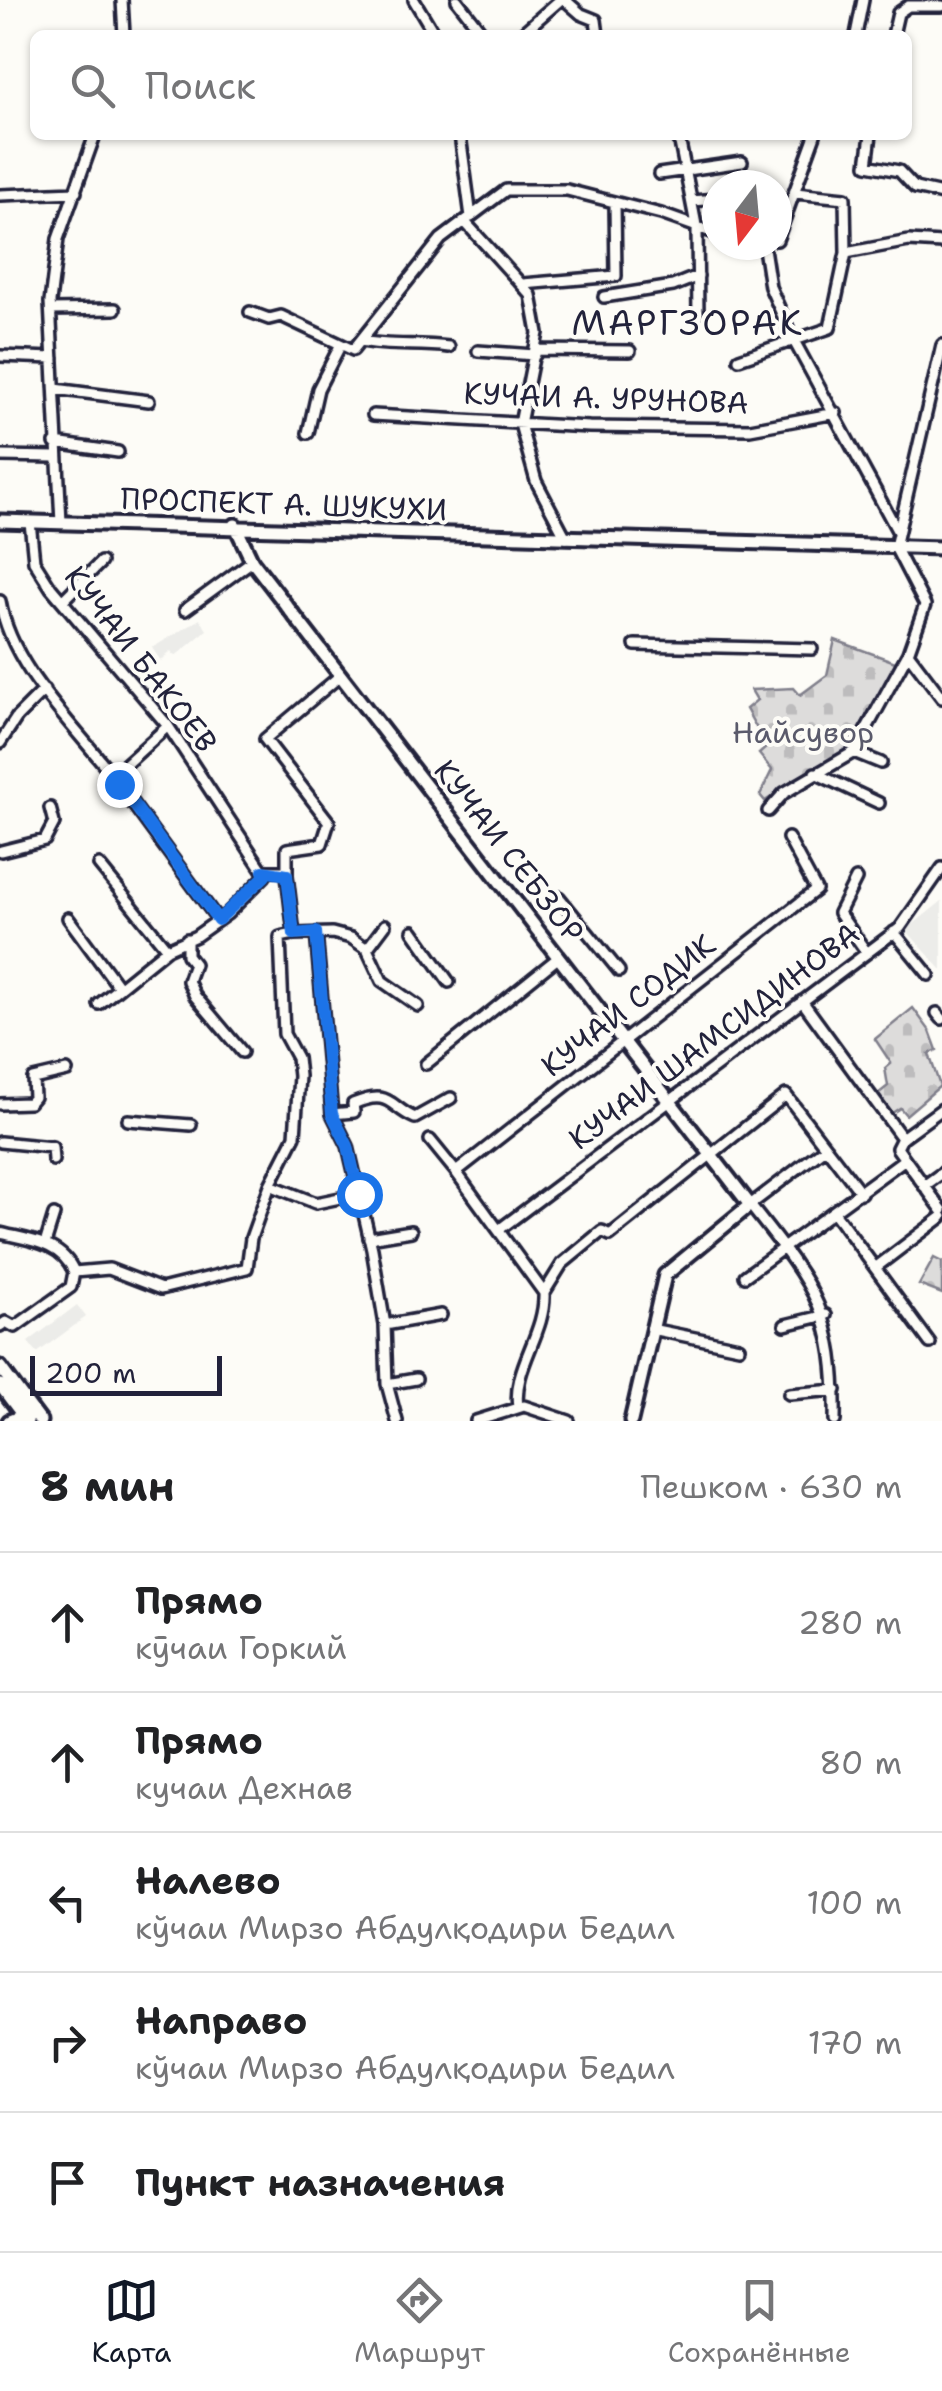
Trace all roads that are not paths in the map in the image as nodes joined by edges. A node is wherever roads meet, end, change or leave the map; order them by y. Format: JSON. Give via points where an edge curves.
{"nodes":[{"id":1,"x":122,"y":0,"type":"edge"},
{"id":2,"x":414,"y":0,"type":"edge"},
{"id":3,"x":457,"y":0,"type":"edge"},
{"id":4,"x":562,"y":0,"type":"edge"},
{"id":5,"x":864,"y":0,"type":"edge"},
{"id":6,"x":942,"y":6,"type":"edge"},
{"id":7,"x":124,"y":30,"type":"edge"},
{"id":8,"x":431,"y":30,"type":"edge"},
{"id":9,"x":480,"y":30,"type":"edge"},
{"id":10,"x":526,"y":30,"type":"edge"},
{"id":11,"x":597,"y":30,"type":"edge"},
{"id":12,"x":857,"y":30,"type":"edge"},
{"id":13,"x":895,"y":30,"type":"edge"},
{"id":14,"x":93,"y":140,"type":"edge"},
{"id":15,"x":460,"y":140,"type":"edge"},
{"id":16,"x":676,"y":140,"type":"edge"},
{"id":17,"x":813,"y":140,"type":"edge"},
{"id":18,"x":870,"y":140,"type":"edge"},
{"id":19,"x":742,"y":162,"type":"dead end"},
{"id":20,"x":686,"y":170,"type":"junction"},
{"id":21,"x":658,"y":174,"type":"dead end"},
{"id":22,"x":76,"y":192,"type":"junction"},
{"id":23,"x":795,"y":193,"type":"junction"},
{"id":24,"x":942,"y":194,"type":"edge"},
{"id":25,"x":0,"y":195,"type":"edge"},
{"id":26,"x":792,"y":199,"type":"edge"},
{"id":27,"x":702,"y":200,"type":"edge"},
{"id":28,"x":692,"y":201,"type":"junction"},
{"id":29,"x":615,"y":203,"type":"junction"},
{"id":30,"x":468,"y":219,"type":"junction"},
{"id":31,"x":697,"y":230,"type":"junction"},
{"id":32,"x":702,"y":231,"type":"edge"},
{"id":33,"x":942,"y":242,"type":"edge"},
{"id":34,"x":846,"y":253,"type":"junction"},
{"id":35,"x":766,"y":260,"type":"edge"},
{"id":36,"x":698,"y":276,"type":"junction"},
{"id":37,"x":522,"y":284,"type":"junction"},
{"id":38,"x":604,"y":297,"type":"dead end"},
{"id":39,"x":115,"y":308,"type":"dead end"},
{"id":40,"x":51,"y":310,"type":"junction"},
{"id":41,"x":250,"y":312,"type":"dead end"},
{"id":42,"x":698,"y":317,"type":"dead end"},
{"id":43,"x":793,"y":339,"type":"junction"},
{"id":44,"x":360,"y":342,"type":"junction"},
{"id":45,"x":942,"y":345,"type":"edge"},
{"id":46,"x":340,"y":346,"type":"junction"},
{"id":47,"x":449,"y":347,"type":"dead end"},
{"id":48,"x":478,"y":351,"type":"dead end"},
{"id":49,"x":630,"y":351,"type":"dead end"},
{"id":50,"x":535,"y":353,"type":"junction"},
{"id":51,"x":0,"y":356,"type":"edge"},
{"id":52,"x":53,"y":358,"type":"junction"},
{"id":53,"x":739,"y":359,"type":"dead end"},
{"id":54,"x":54,"y":390,"type":"junction"},
{"id":55,"x":149,"y":400,"type":"dead end"},
{"id":56,"x":836,"y":414,"type":"junction"},
{"id":57,"x":373,"y":416,"type":"dead end"},
{"id":58,"x":520,"y":424,"type":"junction"},
{"id":59,"x":308,"y":433,"type":"dead end"},
{"id":60,"x":55,"y":443,"type":"junction"},
{"id":61,"x":118,"y":452,"type":"dead end"},
{"id":62,"x":0,"y":456,"type":"edge"},
{"id":63,"x":55,"y":457,"type":"junction"},
{"id":64,"x":0,"y":521,"type":"edge"},
{"id":65,"x":30,"y":522,"type":"junction"},
{"id":66,"x":61,"y":523,"type":"junction"},
{"id":67,"x":235,"y":526,"type":"junction"},
{"id":68,"x":898,"y":532,"type":"junction"},
{"id":69,"x":566,"y":538,"type":"junction"},
{"id":70,"x":895,"y":547,"type":"junction"},
{"id":71,"x":942,"y":548,"type":"edge"},
{"id":72,"x":101,"y":562,"type":"dead end"},
{"id":73,"x":252,"y":562,"type":"junction"},
{"id":74,"x":0,"y":601,"type":"edge"},
{"id":75,"x":62,"y":601,"type":"junction"},
{"id":76,"x":186,"y":610,"type":"dead end"},
{"id":77,"x":5,"y":640,"type":"edge"},
{"id":78,"x":635,"y":645,"type":"dead end"},
{"id":79,"x":812,"y":650,"type":"dead end"},
{"id":80,"x":908,"y":654,"type":"junction"},
{"id":81,"x":342,"y":675,"type":"junction"},
{"id":82,"x":44,"y":690,"type":"junction"},
{"id":83,"x":942,"y":698,"type":"edge"},
{"id":84,"x":168,"y":726,"type":"junction"},
{"id":85,"x":0,"y":743,"type":"edge"},
{"id":86,"x":854,"y":752,"type":"junction"},
{"id":87,"x":881,"y":763,"type":"dead end"},
{"id":88,"x":815,"y":772,"type":"junction"},
{"id":89,"x":116,"y":773,"type":"junction"},
{"id":90,"x":879,"y":803,"type":"dead end"},
{"id":91,"x":50,"y":808,"type":"dead end"},
{"id":92,"x":768,"y":810,"type":"dead end"},
{"id":93,"x":788,"y":838,"type":"dead end"},
{"id":94,"x":0,"y":851,"type":"edge"},
{"id":95,"x":99,"y":865,"type":"dead end"},
{"id":96,"x":942,"y":868,"type":"edge"},
{"id":97,"x":263,"y":871,"type":"junction"},
{"id":98,"x":287,"y":875,"type":"junction"},
{"id":99,"x":856,"y":880,"type":"dead end"},
{"id":100,"x":559,"y":897,"type":"dead end"},
{"id":101,"x":68,"y":918,"type":"dead end"},
{"id":102,"x":218,"y":920,"type":"junction"},
{"id":103,"x":386,"y":925,"type":"dead end"},
{"id":104,"x":316,"y":932,"type":"junction"},
{"id":105,"x":413,"y":932,"type":"dead end"},
{"id":106,"x":894,"y":932,"type":"junction"},
{"id":107,"x":294,"y":934,"type":"junction"},
{"id":108,"x":187,"y":939,"type":"junction"},
{"id":109,"x":166,"y":948,"type":"junction"},
{"id":110,"x":367,"y":950,"type":"junction"},
{"id":111,"x":867,"y":952,"type":"junction"},
{"id":112,"x":559,"y":957,"type":"junction"},
{"id":113,"x":620,"y":970,"type":"dead end"},
{"id":114,"x":930,"y":975,"type":"dead end"},
{"id":115,"x":449,"y":982,"type":"dead end"},
{"id":116,"x":118,"y":986,"type":"junction"},
{"id":117,"x":802,"y":1002,"type":"junction"},
{"id":118,"x":99,"y":1004,"type":"dead end"},
{"id":119,"x":418,"y":1006,"type":"dead end"},
{"id":120,"x":624,"y":1041,"type":"junction"},
{"id":121,"x":242,"y":1052,"type":"dead end"},
{"id":122,"x":426,"y":1064,"type":"dead end"},
{"id":123,"x":67,"y":1070,"type":"dead end"},
{"id":124,"x":451,"y":1098,"type":"dead end"},
{"id":125,"x":670,"y":1101,"type":"junction"},
{"id":126,"x":0,"y":1104,"type":"edge"},
{"id":127,"x":942,"y":1109,"type":"edge"},
{"id":128,"x":332,"y":1114,"type":"junction"},
{"id":129,"x":128,"y":1120,"type":"dead end"},
{"id":130,"x":190,"y":1124,"type":"dead end"},
{"id":131,"x":902,"y":1138,"type":"junction"},
{"id":132,"x":430,"y":1140,"type":"dead end"},
{"id":133,"x":0,"y":1142,"type":"edge"},
{"id":134,"x":826,"y":1146,"type":"junction"},
{"id":135,"x":711,"y":1154,"type":"junction"},
{"id":136,"x":53,"y":1160,"type":"dead end"},
{"id":137,"x":905,"y":1160,"type":"junction"},
{"id":138,"x":456,"y":1172,"type":"junction"},
{"id":139,"x":942,"y":1172,"type":"edge"},
{"id":140,"x":270,"y":1185,"type":"junction"},
{"id":141,"x":924,"y":1186,"type":"junction"},
{"id":142,"x":861,"y":1193,"type":"junction"},
{"id":143,"x":359,"y":1194,"type":"junction"},
{"id":144,"x":750,"y":1205,"type":"junction"},
{"id":145,"x":834,"y":1212,"type":"junction"},
{"id":146,"x":942,"y":1213,"type":"edge"},
{"id":147,"x":54,"y":1216,"type":"dead end"},
{"id":148,"x":500,"y":1228,"type":"junction"},
{"id":149,"x":411,"y":1231,"type":"dead end"},
{"id":150,"x":0,"y":1233,"type":"edge"},
{"id":151,"x":369,"y":1238,"type":"junction"},
{"id":152,"x":45,"y":1244,"type":"junction"},
{"id":153,"x":785,"y":1249,"type":"junction"},
{"id":154,"x":875,"y":1268,"type":"junction"},
{"id":155,"x":74,"y":1272,"type":"junction"},
{"id":156,"x":744,"y":1276,"type":"dead end"},
{"id":157,"x":544,"y":1293,"type":"junction"},
{"id":158,"x":441,"y":1314,"type":"dead end"},
{"id":159,"x":826,"y":1315,"type":"junction"},
{"id":160,"x":385,"y":1324,"type":"junction"},
{"id":161,"x":785,"y":1325,"type":"dead end"},
{"id":162,"x":0,"y":1326,"type":"edge"},
{"id":163,"x":651,"y":1329,"type":"junction"},
{"id":164,"x":930,"y":1343,"type":"dead end"},
{"id":165,"x":739,"y":1347,"type":"dead end"},
{"id":166,"x":0,"y":1367,"type":"edge"},
{"id":167,"x":416,"y":1379,"type":"dead end"},
{"id":168,"x":387,"y":1384,"type":"junction"},
{"id":169,"x":0,"y":1388,"type":"edge"},
{"id":170,"x":836,"y":1390,"type":"junction"},
{"id":171,"x":788,"y":1394,"type":"dead end"},
{"id":172,"x":518,"y":1407,"type":"junction"},
{"id":173,"x":31,"y":1417,"type":"edge"},
{"id":174,"x":8,"y":1421,"type":"edge"},
{"id":175,"x":397,"y":1421,"type":"edge"},
{"id":176,"x":476,"y":1421,"type":"edge"},
{"id":177,"x":570,"y":1421,"type":"edge"},
{"id":178,"x":632,"y":1421,"type":"edge"},
{"id":179,"x":835,"y":1421,"type":"edge"}],
"edges":[{"from":1,"to":7,"type":"street"},
{"from":2,"to":8,"type":"street"},
{"from":3,"to":9,"type":"street"},
{"from":4,"to":10,"type":"street"},
{"from":4,"to":11,"type":"street","via":[[596,20]]},
{"from":5,"to":12,"type":"street"},
{"from":6,"to":13,"type":"street","via":[[908,6],[898,13]]},
{"from":14,"to":22,"type":"street"},
{"from":15,"to":30,"type":"street"},
{"from":16,"to":20,"type":"street"},
{"from":17,"to":23,"type":"street"},
{"from":18,"to":24,"type":"street","via":[[867,164],[898,171],[915,188]]},
{"from":19,"to":20,"type":"street"},
{"from":20,"to":21,"type":"street"},
{"from":20,"to":28,"type":"street"},
{"from":22,"to":25,"type":"street"},
{"from":22,"to":40,"type":"street","via":[[58,240]]},
{"from":23,"to":26,"type":"street"},
{"from":23,"to":34,"type":"street","via":[[845,198]]},
{"from":27,"to":28,"type":"street"},
{"from":28,"to":31,"type":"street"},
{"from":29,"to":30,"type":"street","via":[[567,190],[506,190]]},
{"from":29,"to":31,"type":"street"},
{"from":29,"to":37,"type":"street","via":[[616,276]]},
{"from":30,"to":37,"type":"street"},
{"from":30,"to":44,"type":"street","via":[[442,239]]},
{"from":31,"to":32,"type":"street"},
{"from":31,"to":36,"type":"street"},
{"from":33,"to":34,"type":"street"},
{"from":34,"to":43,"type":"street","via":[[830,328]]},
{"from":35,"to":43,"type":"street"},
{"from":36,"to":38,"type":"street"},
{"from":36,"to":42,"type":"street"},
{"from":37,"to":50,"type":"street","via":[[534,307]]},
{"from":39,"to":40,"type":"street"},
{"from":40,"to":52,"type":"street"},
{"from":41,"to":46,"type":"street","via":[[281,316]]},
{"from":43,"to":53,"type":"street"},
{"from":43,"to":56,"type":"street"},
{"from":44,"to":46,"type":"street","via":[[353,350]]},
{"from":44,"to":47,"type":"street"},
{"from":45,"to":68,"type":"street"},
{"from":46,"to":59,"type":"street","via":[[318,389]]},
{"from":48,"to":50,"type":"street"},
{"from":49,"to":50,"type":"street"},
{"from":50,"to":58,"type":"street"},
{"from":51,"to":52,"type":"street"},
{"from":52,"to":54,"type":"street"},
{"from":54,"to":55,"type":"street"},
{"from":54,"to":60,"type":"street"},
{"from":56,"to":58,"type":"street","name":"КУЧАИ А. УРУНОВА","via":[[750,429]]},
{"from":56,"to":68,"type":"street"},
{"from":57,"to":58,"type":"street","name":"КУЧАИ А. УРУНОВА"},
{"from":58,"to":69,"type":"street","via":[[536,481]]},
{"from":60,"to":61,"type":"street"},
{"from":60,"to":63,"type":"street"},
{"from":62,"to":63,"type":"street"},
{"from":63,"to":66,"type":"street"},
{"from":64,"to":65,"type":"main road","name":"ПРОСПЕКТ А. ШУКУХИ"},
{"from":65,"to":66,"type":"main road","name":"ПРОСПЕКТ А. ШУКУХИ"},
{"from":65,"to":75,"type":"street","name":"КУЧАИ БАКОЕВ","via":[[34,561]]},
{"from":66,"to":67,"type":"main road","name":"ПРОСПЕКТ А. ШУКУХИ"},
{"from":67,"to":69,"type":"main road","name":"ПРОСПЕКТ А. ШУКУХИ"},
{"from":67,"to":73,"type":"main road","name":"КУЧАИ СЕБЗОР"},
{"from":68,"to":70,"type":"street"},
{"from":69,"to":70,"type":"main road","name":"ПРОСПЕКТ А. ШУКУХИ"},
{"from":70,"to":71,"type":"main road","name":"ПРОСПЕКТ А. ШУКУХИ"},
{"from":70,"to":80,"type":"street","via":[[925,605]]},
{"from":72,"to":75,"type":"street"},
{"from":73,"to":76,"type":"street"},
{"from":73,"to":81,"type":"main road","name":"КУЧАИ СЕБЗОР"},
{"from":74,"to":77,"type":"street"},
{"from":75,"to":84,"type":"street","name":"КУЧАИ БАКОЕВ"},
{"from":77,"to":82,"type":"street"},
{"from":78,"to":79,"type":"street"},
{"from":80,"to":83,"type":"street"},
{"from":80,"to":86,"type":"street"},
{"from":81,"to":98,"type":"street","via":[[265,739],[328,822],[322,844],[287,849]]},
{"from":81,"to":112,"type":"main road","name":"КУЧАИ СЕБЗОР"},
{"from":82,"to":85,"type":"street"},
{"from":82,"to":89,"type":"street"},
{"from":84,"to":89,"type":"street"},
{"from":84,"to":97,"type":"street","name":"КУЧАИ БАКОЕВ"},
{"from":86,"to":87,"type":"street"},
{"from":86,"to":88,"type":"street"},
{"from":88,"to":90,"type":"street"},
{"from":88,"to":92,"type":"street"},
{"from":89,"to":102,"type":"street"},
{"from":91,"to":94,"type":"street","via":[[54,823],[45,840]]},
{"from":93,"to":120,"type":"street","name":"КУЧАИ СОДИК","via":[[816,890]]},
{"from":95,"to":109,"type":"street"},
{"from":96,"to":106,"type":"street","name":"КУЧАИ ШАМСИДИНОВА"},
{"from":97,"to":98,"type":"street"},
{"from":97,"to":102,"type":"street"},
{"from":98,"to":107,"type":"street"},
{"from":99,"to":111,"type":"street","via":[[839,913]]},
{"from":100,"to":113,"type":"street"},
{"from":101,"to":116,"type":"street"},
{"from":102,"to":108,"type":"street"},
{"from":103,"to":110,"type":"street"},
{"from":104,"to":107,"type":"street"},
{"from":104,"to":110,"type":"street","via":[[351,938]]},
{"from":104,"to":128,"type":"street"},
{"from":105,"to":115,"type":"street"},
{"from":106,"to":111,"type":"street","name":"КУЧАИ ШАМСИДИНОВА"},
{"from":106,"to":114,"type":"street"},
{"from":107,"to":140,"type":"street","via":[[280,937],[284,1034],[299,1076],[295,1136]]},
{"from":108,"to":109,"type":"street"},
{"from":108,"to":121,"type":"street","via":[[194,964],[188,982]]},
{"from":109,"to":116,"type":"street"},
{"from":110,"to":119,"type":"street","via":[[382,981]]},
{"from":111,"to":117,"type":"street","name":"КУЧАИ ШАМСИДИНОВА"},
{"from":112,"to":120,"type":"main road","name":"КУЧАИ СЕБЗОР"},
{"from":112,"to":122,"type":"street"},
{"from":116,"to":118,"type":"street"},
{"from":117,"to":125,"type":"street","name":"КУЧАИ ШАМСИДИНОВА"},
{"from":117,"to":131,"type":"street"},
{"from":120,"to":125,"type":"main road","name":"КУЧАИ СЕБЗОР"},
{"from":120,"to":138,"type":"street","name":"КУЧАИ СОДИК"},
{"from":123,"to":126,"type":"street","via":[[33,1079],[29,1103]]},
{"from":124,"to":128,"type":"street","via":[[415,1118],[394,1100],[382,1099]]},
{"from":125,"to":135,"type":"main road","name":"КУЧАИ СЕБЗОР"},
{"from":125,"to":148,"type":"street","name":"КУЧАИ ШАМСИДИНОВА"},
{"from":127,"to":131,"type":"street"},
{"from":128,"to":143,"type":"street"},
{"from":129,"to":130,"type":"street"},
{"from":131,"to":137,"type":"street","via":[[896,1146]]},
{"from":132,"to":138,"type":"street"},
{"from":133,"to":136,"type":"street","via":[[52,1147]]},
{"from":134,"to":135,"type":"street","via":[[786,1095]]},
{"from":134,"to":142,"type":"street"},
{"from":134,"to":144,"type":"street"},
{"from":135,"to":144,"type":"main road","name":"КУЧАИ СЕБЗОР"},
{"from":135,"to":157,"type":"street","via":[[610,1234],[602,1231],[572,1254]]},
{"from":137,"to":141,"type":"street"},
{"from":137,"to":142,"type":"street"},
{"from":138,"to":148,"type":"street"},
{"from":139,"to":141,"type":"street"},
{"from":140,"to":143,"type":"street","via":[[316,1203]]},
{"from":140,"to":155,"type":"street","via":[[246,1268],[162,1288],[109,1269]]},
{"from":141,"to":146,"type":"street"},
{"from":142,"to":145,"type":"street"},
{"from":143,"to":151,"type":"street"},
{"from":144,"to":153,"type":"street"},
{"from":144,"to":163,"type":"main road","via":[[666,1275]]},
{"from":145,"to":153,"type":"street"},
{"from":145,"to":154,"type":"street"},
{"from":146,"to":154,"type":"street"},
{"from":147,"to":152,"type":"street"},
{"from":148,"to":157,"type":"street"},
{"from":149,"to":151,"type":"street"},
{"from":150,"to":152,"type":"street"},
{"from":151,"to":160,"type":"street"},
{"from":152,"to":155,"type":"street","via":[[68,1257]]},
{"from":153,"to":156,"type":"street"},
{"from":153,"to":159,"type":"street"},
{"from":154,"to":164,"type":"street"},
{"from":155,"to":162,"type":"street","via":[[71,1288],[15,1327]]},
{"from":157,"to":172,"type":"street"},
{"from":158,"to":160,"type":"street"},
{"from":159,"to":161,"type":"street"},
{"from":159,"to":170,"type":"street"},
{"from":160,"to":168,"type":"street"},
{"from":163,"to":165,"type":"street"},
{"from":163,"to":178,"type":"main road"},
{"from":166,"to":173,"type":"main road"},
{"from":167,"to":168,"type":"street"},
{"from":168,"to":175,"type":"street"},
{"from":169,"to":173,"type":"main road"},
{"from":170,"to":171,"type":"street"},
{"from":170,"to":179,"type":"street"},
{"from":172,"to":176,"type":"street"},
{"from":172,"to":177,"type":"street"},
{"from":173,"to":174,"type":"main road"}]}
